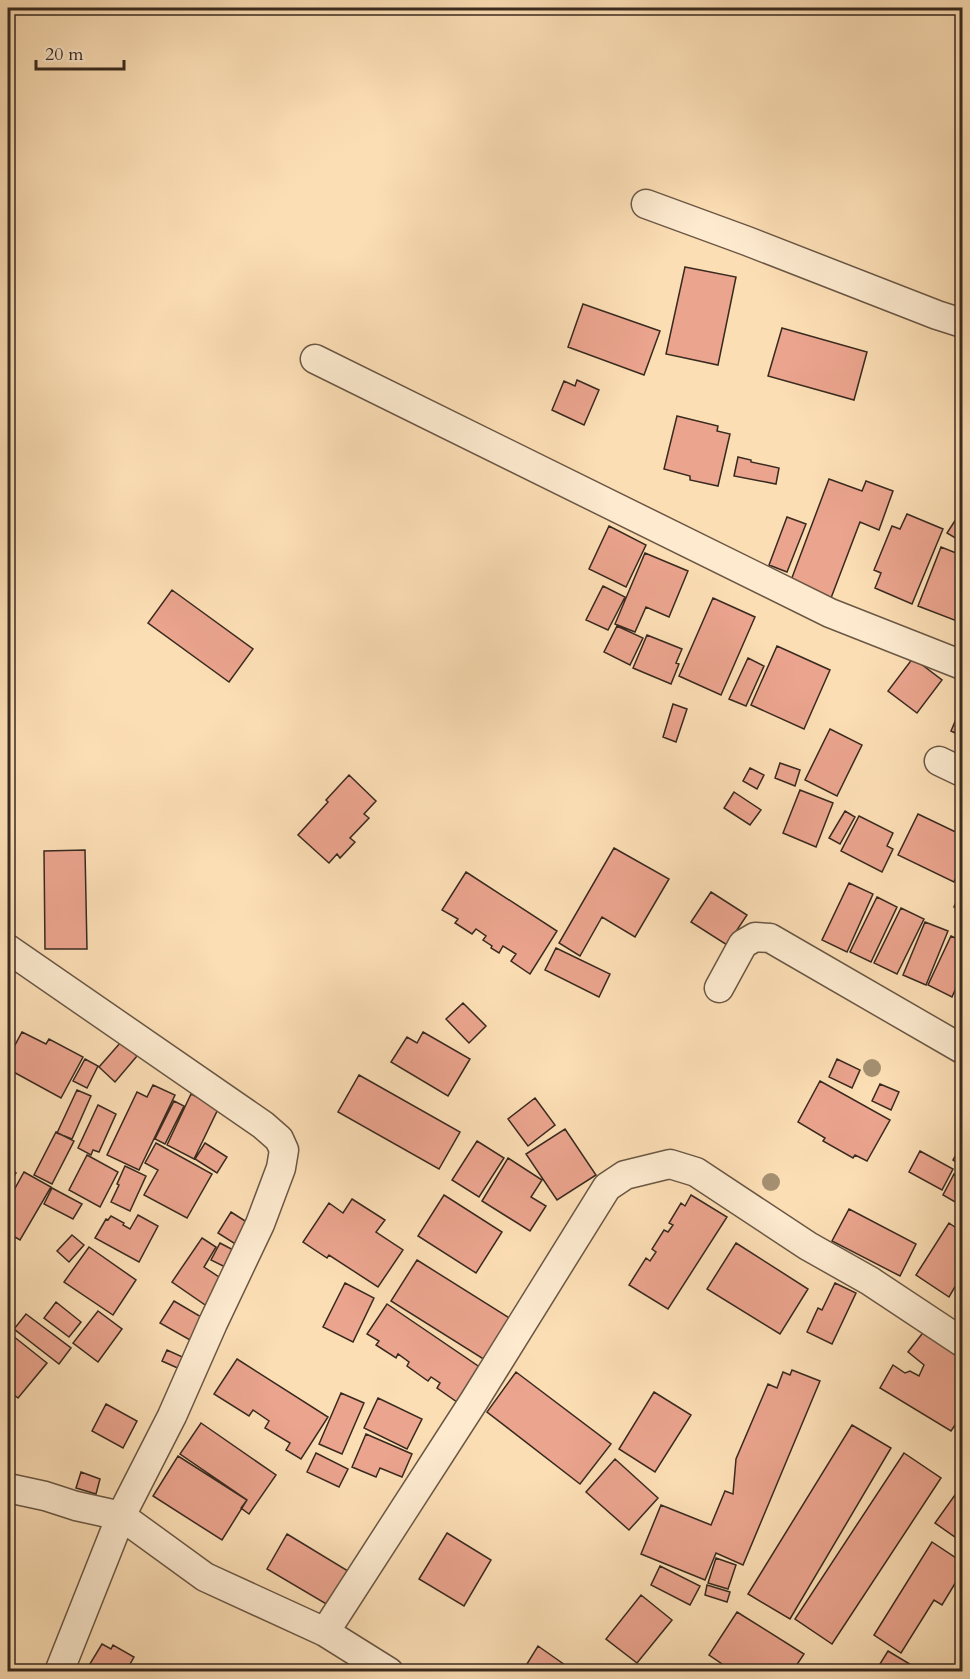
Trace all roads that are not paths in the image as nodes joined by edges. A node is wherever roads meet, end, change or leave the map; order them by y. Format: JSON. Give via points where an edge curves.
{"nodes":[{"id":1,"x":646,"y":204,"type":"dead end"},
{"id":2,"x":963,"y":323,"type":"edge"},
{"id":3,"x":315,"y":359,"type":"dead end"},
{"id":4,"x":963,"y":665,"type":"edge"},
{"id":5,"x":8,"y":949,"type":"edge"},
{"id":6,"x":719,"y":988,"type":"dead end"},
{"id":7,"x":963,"y":1049,"type":"edge"},
{"id":8,"x":963,"y":1342,"type":"edge"},
{"id":9,"x":8,"y":1488,"type":"edge"},
{"id":10,"x":121,"y":1516,"type":"junction"},
{"id":11,"x":325,"y":1632,"type":"junction"},
{"id":12,"x":59,"y":1671,"type":"edge"},
{"id":13,"x":389,"y":1671,"type":"edge"}],
"edges":[{"from":1,"to":2,"type":"street"},
{"from":3,"to":4,"type":"street","via":[[830,613]]},
{"from":5,"to":10,"type":"street","via":[[264,1125],[284,1150],[260,1224],[172,1416]]},
{"from":6,"to":7,"type":"street","via":[[742,944],[755,937],[770,938]]},
{"from":8,"to":11,"type":"street","via":[[696,1172],[670,1164],[625,1175],[607,1187]]},
{"from":9,"to":10,"type":"street"},
{"from":10,"to":11,"type":"street","via":[[205,1577]]},
{"from":10,"to":12,"type":"street"},
{"from":11,"to":13,"type":"street"}]}
